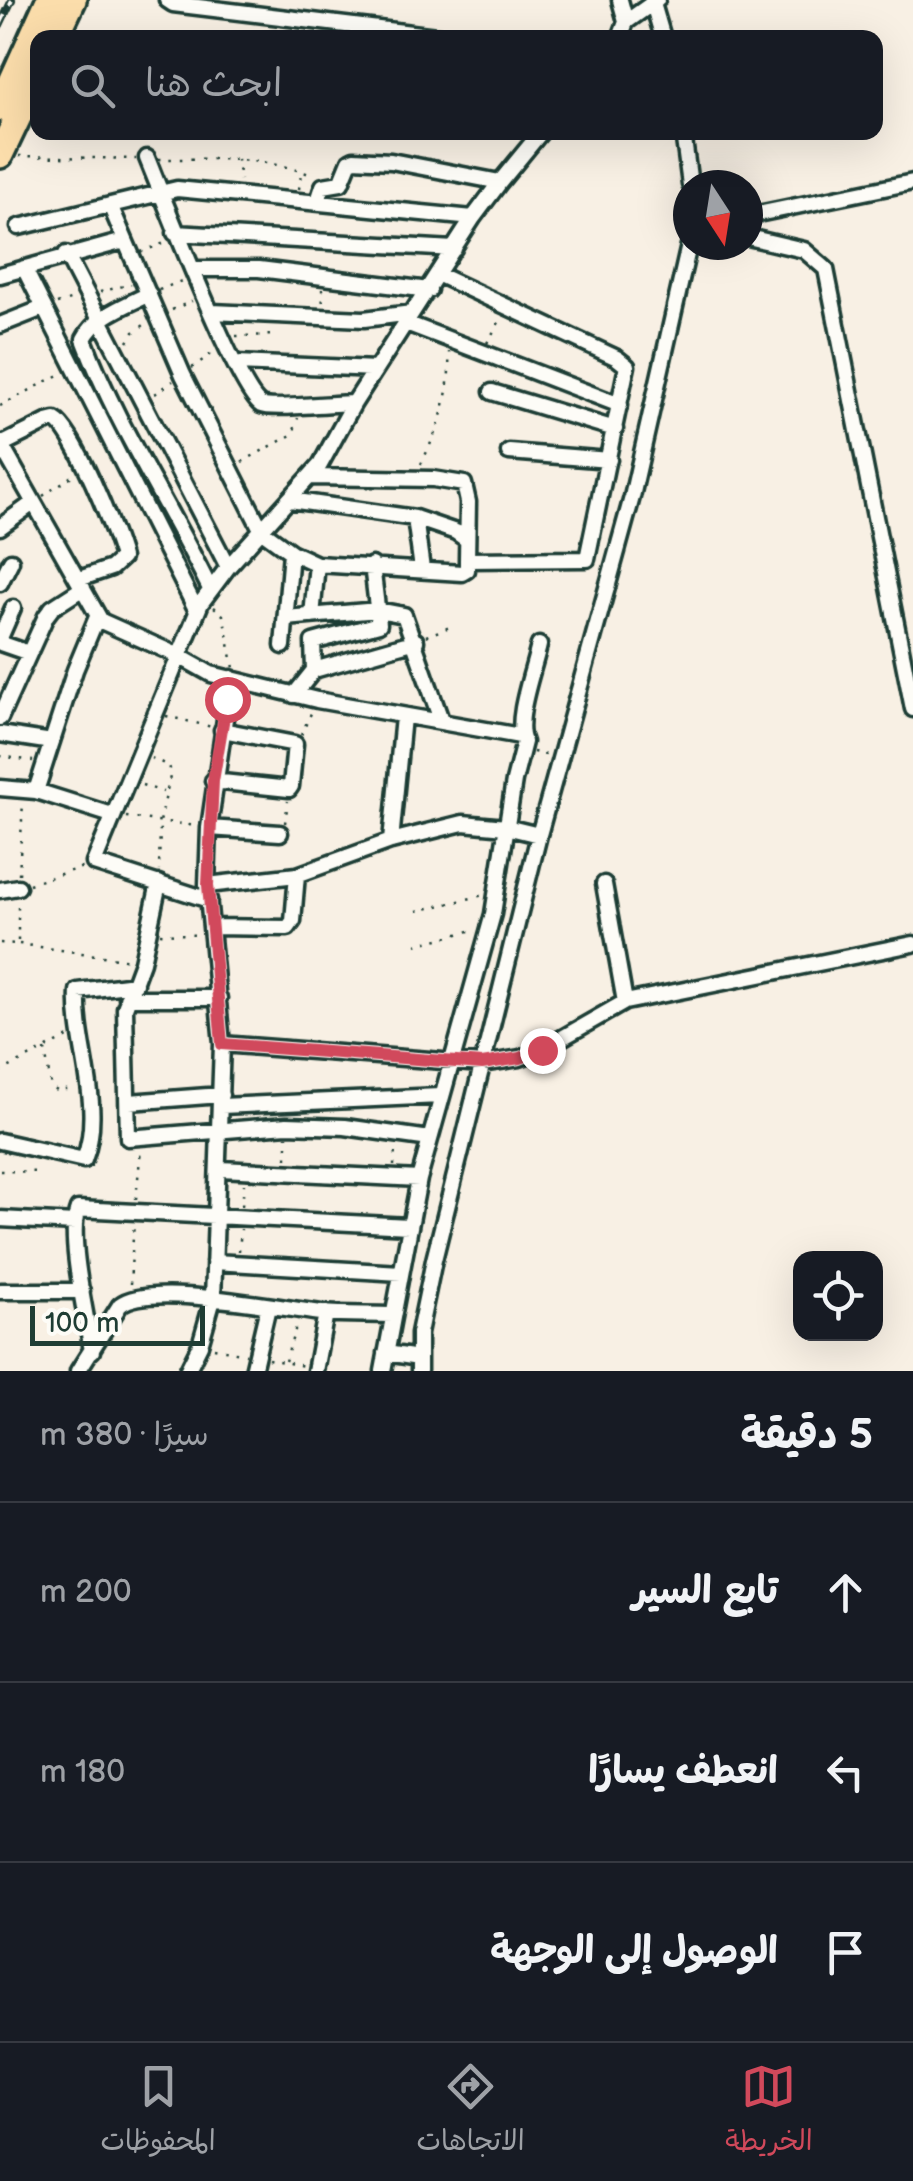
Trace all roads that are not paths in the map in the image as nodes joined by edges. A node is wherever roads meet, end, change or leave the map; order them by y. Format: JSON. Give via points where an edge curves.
{"nodes":[{"id":1,"x":49,"y":0,"type":"edge"},
{"id":2,"x":73,"y":0,"type":"edge"},
{"id":3,"x":167,"y":0,"type":"edge"},
{"id":4,"x":620,"y":0,"type":"edge"},
{"id":5,"x":654,"y":2,"type":"edge"},
{"id":6,"x":246,"y":6,"type":"edge"},
{"id":7,"x":626,"y":22,"type":"junction"},
{"id":8,"x":35,"y":30,"type":"edge"},
{"id":9,"x":60,"y":30,"type":"edge"},
{"id":10,"x":401,"y":30,"type":"edge"},
{"id":11,"x":623,"y":30,"type":"edge"},
{"id":12,"x":661,"y":30,"type":"edge"},
{"id":13,"x":30,"y":42,"type":"edge"},
{"id":14,"x":30,"y":92,"type":"edge"},
{"id":15,"x":0,"y":108,"type":"edge"},
{"id":16,"x":534,"y":140,"type":"edge"},
{"id":17,"x":684,"y":140,"type":"edge"},
{"id":18,"x":0,"y":155,"type":"edge"},
{"id":19,"x":147,"y":158,"type":"road end"},
{"id":20,"x":688,"y":170,"type":"edge"},
{"id":21,"x":500,"y":182,"type":"junction"},
{"id":22,"x":913,"y":182,"type":"edge"},
{"id":23,"x":161,"y":194,"type":"junction"},
{"id":24,"x":318,"y":201,"type":"junction"},
{"id":25,"x":110,"y":206,"type":"junction"},
{"id":26,"x":763,"y":213,"type":"edge"},
{"id":27,"x":473,"y":218,"type":"junction"},
{"id":28,"x":19,"y":227,"type":"dead end"},
{"id":29,"x":176,"y":236,"type":"junction"},
{"id":30,"x":763,"y":240,"type":"edge"},
{"id":31,"x":124,"y":241,"type":"junction"},
{"id":32,"x":454,"y":249,"type":"junction"},
{"id":33,"x":66,"y":254,"type":"junction"},
{"id":34,"x":686,"y":260,"type":"edge"},
{"id":35,"x":24,"y":268,"type":"junction"},
{"id":36,"x":194,"y":272,"type":"junction"},
{"id":37,"x":0,"y":275,"type":"edge"},
{"id":38,"x":439,"y":275,"type":"junction"},
{"id":39,"x":145,"y":288,"type":"junction"},
{"id":40,"x":429,"y":290,"type":"junction"},
{"id":41,"x":44,"y":308,"type":"junction"},
{"id":42,"x":212,"y":312,"type":"junction"},
{"id":43,"x":409,"y":318,"type":"junction"},
{"id":44,"x":101,"y":321,"type":"junction"},
{"id":45,"x":0,"y":325,"type":"edge"},
{"id":46,"x":236,"y":363,"type":"junction"},
{"id":47,"x":376,"y":369,"type":"junction"},
{"id":48,"x":492,"y":392,"type":"dead end"},
{"id":49,"x":354,"y":403,"type":"junction"},
{"id":50,"x":620,"y":404,"type":"junction"},
{"id":51,"x":615,"y":429,"type":"junction"},
{"id":52,"x":0,"y":444,"type":"edge"},
{"id":53,"x":509,"y":452,"type":"dead end"},
{"id":54,"x":608,"y":460,"type":"junction"},
{"id":55,"x":310,"y":477,"type":"junction"},
{"id":56,"x":290,"y":500,"type":"junction"},
{"id":57,"x":34,"y":503,"type":"junction"},
{"id":58,"x":415,"y":518,"type":"junction"},
{"id":59,"x":0,"y":527,"type":"edge"},
{"id":60,"x":262,"y":531,"type":"junction"},
{"id":61,"x":468,"y":540,"type":"junction"},
{"id":62,"x":291,"y":552,"type":"junction"},
{"id":63,"x":467,"y":560,"type":"junction"},
{"id":64,"x":11,"y":561,"type":"dead end"},
{"id":65,"x":317,"y":564,"type":"junction"},
{"id":66,"x":372,"y":565,"type":"junction"},
{"id":67,"x":228,"y":567,"type":"junction"},
{"id":68,"x":422,"y":569,"type":"junction"},
{"id":69,"x":0,"y":583,"type":"edge"},
{"id":70,"x":81,"y":583,"type":"junction"},
{"id":71,"x":210,"y":589,"type":"junction"},
{"id":72,"x":199,"y":607,"type":"junction"},
{"id":73,"x":12,"y":608,"type":"dead end"},
{"id":74,"x":378,"y":610,"type":"junction"},
{"id":75,"x":312,"y":616,"type":"junction"},
{"id":76,"x":97,"y":617,"type":"junction"},
{"id":77,"x":286,"y":618,"type":"junction"},
{"id":78,"x":0,"y":640,"type":"edge"},
{"id":79,"x":416,"y":640,"type":"junction"},
{"id":80,"x":540,"y":644,"type":"dead end"},
{"id":81,"x":284,"y":646,"type":"dead end"},
{"id":82,"x":29,"y":654,"type":"junction"},
{"id":83,"x":177,"y":654,"type":"junction"},
{"id":84,"x":314,"y":670,"type":"junction"},
{"id":85,"x":234,"y":679,"type":"junction"},
{"id":86,"x":294,"y":694,"type":"junction"},
{"id":87,"x":913,"y":708,"type":"edge"},
{"id":88,"x":403,"y":717,"type":"junction"},
{"id":89,"x":0,"y":718,"type":"edge"},
{"id":90,"x":441,"y":720,"type":"junction"},
{"id":91,"x":222,"y":730,"type":"junction"},
{"id":92,"x":0,"y":734,"type":"edge"},
{"id":93,"x":52,"y":742,"type":"junction"},
{"id":94,"x":521,"y":742,"type":"junction"},
{"id":95,"x":213,"y":781,"type":"junction"},
{"id":96,"x":0,"y":788,"type":"edge"},
{"id":97,"x":30,"y":791,"type":"junction"},
{"id":98,"x":112,"y":815,"type":"junction"},
{"id":99,"x":506,"y":827,"type":"junction"},
{"id":100,"x":208,"y":828,"type":"junction"},
{"id":101,"x":280,"y":833,"type":"road end"},
{"id":102,"x":539,"y":835,"type":"junction"},
{"id":103,"x":390,"y":841,"type":"junction"},
{"id":104,"x":297,"y":876,"type":"junction"},
{"id":105,"x":159,"y":883,"type":"junction"},
{"id":106,"x":527,"y":884,"type":"junction"},
{"id":107,"x":604,"y":884,"type":"dead end"},
{"id":108,"x":497,"y":885,"type":"junction"},
{"id":109,"x":18,"y":887,"type":"road end"},
{"id":110,"x":0,"y":890,"type":"edge"},
{"id":111,"x":208,"y":892,"type":"junction"},
{"id":112,"x":213,"y":932,"type":"junction"},
{"id":113,"x":913,"y":944,"type":"edge"},
{"id":114,"x":131,"y":991,"type":"junction"},
{"id":115,"x":218,"y":998,"type":"junction"},
{"id":116,"x":624,"y":1002,"type":"junction"},
{"id":117,"x":222,"y":1044,"type":"junction"},
{"id":118,"x":450,"y":1062,"type":"junction"},
{"id":119,"x":482,"y":1064,"type":"junction"},
{"id":120,"x":440,"y":1096,"type":"junction"},
{"id":121,"x":222,"y":1100,"type":"junction"},
{"id":122,"x":129,"y":1102,"type":"junction"},
{"id":123,"x":220,"y":1128,"type":"junction"},
{"id":124,"x":430,"y":1139,"type":"junction"},
{"id":125,"x":0,"y":1140,"type":"edge"},
{"id":126,"x":220,"y":1169,"type":"junction"},
{"id":127,"x":419,"y":1179,"type":"junction"},
{"id":128,"x":217,"y":1215,"type":"junction"},
{"id":129,"x":0,"y":1219,"type":"edge"},
{"id":130,"x":75,"y":1223,"type":"junction"},
{"id":131,"x":408,"y":1226,"type":"junction"},
{"id":132,"x":214,"y":1262,"type":"junction"},
{"id":133,"x":401,"y":1273,"type":"junction"},
{"id":134,"x":0,"y":1291,"type":"edge"},
{"id":135,"x":82,"y":1291,"type":"junction"},
{"id":136,"x":213,"y":1299,"type":"junction"},
{"id":137,"x":268,"y":1307,"type":"junction"},
{"id":138,"x":326,"y":1313,"type":"junction"},
{"id":139,"x":393,"y":1315,"type":"junction"},
{"id":140,"x":92,"y":1351,"type":"junction"},
{"id":141,"x":386,"y":1353,"type":"junction"},
{"id":142,"x":255,"y":1363,"type":"edge"},
{"id":143,"x":419,"y":1364,"type":"edge"},
{"id":144,"x":315,"y":1370,"type":"edge"},
{"id":145,"x":78,"y":1371,"type":"edge"},
{"id":146,"x":187,"y":1371,"type":"edge"},
{"id":147,"x":383,"y":1371,"type":"edge"}],
"edges":[{"from":1,"to":8,"type":"highway"},
{"from":2,"to":9,"type":"highway"},
{"from":3,"to":6,"type":"street"},
{"from":4,"to":7,"type":"street"},
{"from":5,"to":7,"type":"street"},
{"from":5,"to":12,"type":"street"},
{"from":6,"to":10,"type":"street"},
{"from":7,"to":11,"type":"street"},
{"from":13,"to":15,"type":"highway"},
{"from":14,"to":18,"type":"highway"},
{"from":16,"to":21,"type":"street"},
{"from":17,"to":20,"type":"street"},
{"from":19,"to":23,"type":"street"},
{"from":21,"to":24,"type":"street","via":[[354,159],[342,184],[324,186]]},
{"from":21,"to":27,"type":"street"},
{"from":22,"to":26,"type":"street"},
{"from":23,"to":24,"type":"street","via":[[177,189]]},
{"from":23,"to":25,"type":"street"},
{"from":23,"to":29,"type":"street"},
{"from":24,"to":27,"type":"street"},
{"from":25,"to":28,"type":"street"},
{"from":25,"to":31,"type":"street"},
{"from":27,"to":32,"type":"street"},
{"from":29,"to":32,"type":"street"},
{"from":29,"to":36,"type":"street"},
{"from":30,"to":87,"type":"street","via":[[804,250],[826,269]]},
{"from":31,"to":33,"type":"street"},
{"from":31,"to":39,"type":"street"},
{"from":32,"to":38,"type":"street"},
{"from":33,"to":35,"type":"street"},
{"from":33,"to":44,"type":"street"},
{"from":34,"to":102,"type":"street","via":[[632,498]]},
{"from":35,"to":37,"type":"street"},
{"from":35,"to":41,"type":"street"},
{"from":36,"to":40,"type":"street","via":[[258,269]]},
{"from":36,"to":42,"type":"street"},
{"from":38,"to":40,"type":"street"},
{"from":38,"to":50,"type":"street","via":[[625,363]]},
{"from":39,"to":44,"type":"street"},
{"from":39,"to":60,"type":"street"},
{"from":40,"to":43,"type":"street"},
{"from":41,"to":45,"type":"street"},
{"from":41,"to":72,"type":"street"},
{"from":42,"to":43,"type":"street"},
{"from":42,"to":46,"type":"street"},
{"from":43,"to":47,"type":"street"},
{"from":43,"to":50,"type":"street"},
{"from":44,"to":67,"type":"street"},
{"from":44,"to":71,"type":"street","via":[[86,332],[85,342]]},
{"from":46,"to":47,"type":"street"},
{"from":46,"to":49,"type":"street","via":[[263,406]]},
{"from":47,"to":49,"type":"street"},
{"from":48,"to":51,"type":"street"},
{"from":49,"to":55,"type":"street"},
{"from":50,"to":51,"type":"street"},
{"from":51,"to":54,"type":"street"},
{"from":52,"to":57,"type":"street"},
{"from":52,"to":70,"type":"street","via":[[55,420],[62,424],[122,558]]},
{"from":53,"to":54,"type":"street"},
{"from":54,"to":63,"type":"street","via":[[589,557]]},
{"from":55,"to":56,"type":"street"},
{"from":55,"to":61,"type":"street","via":[[456,480],[464,484],[468,502]]},
{"from":56,"to":58,"type":"street"},
{"from":56,"to":60,"type":"street"},
{"from":57,"to":59,"type":"street"},
{"from":57,"to":70,"type":"street"},
{"from":58,"to":61,"type":"street"},
{"from":58,"to":68,"type":"street"},
{"from":60,"to":62,"type":"street"},
{"from":60,"to":67,"type":"street"},
{"from":61,"to":63,"type":"street"},
{"from":62,"to":65,"type":"street"},
{"from":62,"to":77,"type":"street"},
{"from":63,"to":68,"type":"street","via":[[465,572]]},
{"from":64,"to":69,"type":"street"},
{"from":65,"to":66,"type":"street"},
{"from":65,"to":75,"type":"street"},
{"from":66,"to":68,"type":"street"},
{"from":66,"to":74,"type":"street"},
{"from":67,"to":71,"type":"street"},
{"from":70,"to":76,"type":"street"},
{"from":70,"to":82,"type":"street","via":[[52,608]]},
{"from":71,"to":72,"type":"street"},
{"from":72,"to":83,"type":"street"},
{"from":73,"to":78,"type":"street"},
{"from":74,"to":75,"type":"street"},
{"from":74,"to":79,"type":"street","via":[[404,615]]},
{"from":74,"to":84,"type":"street","via":[[376,627],[313,642]]},
{"from":75,"to":77,"type":"street"},
{"from":76,"to":83,"type":"street"},
{"from":76,"to":93,"type":"street"},
{"from":77,"to":81,"type":"street"},
{"from":78,"to":82,"type":"street"},
{"from":79,"to":84,"type":"street"},
{"from":79,"to":90,"type":"street"},
{"from":80,"to":94,"type":"street"},
{"from":82,"to":89,"type":"street"},
{"from":83,"to":85,"type":"street","via":[[200,670]]},
{"from":83,"to":98,"type":"street"},
{"from":84,"to":86,"type":"street"},
{"from":85,"to":86,"type":"street"},
{"from":85,"to":91,"type":"street"},
{"from":86,"to":88,"type":"street"},
{"from":88,"to":90,"type":"street"},
{"from":88,"to":103,"type":"street"},
{"from":90,"to":94,"type":"street"},
{"from":91,"to":95,"type":"street"},
{"from":91,"to":95,"type":"street","via":[[296,746],[289,789]]},
{"from":92,"to":93,"type":"street"},
{"from":93,"to":97,"type":"street"},
{"from":94,"to":99,"type":"street"},
{"from":95,"to":100,"type":"street"},
{"from":96,"to":97,"type":"street"},
{"from":97,"to":98,"type":"street"},
{"from":98,"to":105,"type":"street","via":[[94,863]]},
{"from":99,"to":102,"type":"street"},
{"from":99,"to":103,"type":"street","via":[[463,823]]},
{"from":99,"to":108,"type":"street"},
{"from":100,"to":101,"type":"street"},
{"from":100,"to":111,"type":"street"},
{"from":102,"to":106,"type":"street"},
{"from":103,"to":104,"type":"street"},
{"from":104,"to":111,"type":"street"},
{"from":104,"to":112,"type":"street","via":[[288,928]]},
{"from":105,"to":111,"type":"street"},
{"from":105,"to":114,"type":"street"},
{"from":106,"to":108,"type":"street"},
{"from":106,"to":119,"type":"street"},
{"from":107,"to":116,"type":"street"},
{"from":108,"to":118,"type":"street"},
{"from":109,"to":110,"type":"street"},
{"from":111,"to":112,"type":"street"},
{"from":112,"to":115,"type":"street"},
{"from":113,"to":116,"type":"street"},
{"from":114,"to":115,"type":"street"},
{"from":114,"to":122,"type":"street"},
{"from":114,"to":125,"type":"street","via":[[78,991],[90,1087],[84,1160]]},
{"from":115,"to":117,"type":"street"},
{"from":116,"to":119,"type":"street","via":[[542,1050]]},
{"from":117,"to":118,"type":"street"},
{"from":117,"to":121,"type":"street"},
{"from":118,"to":119,"type":"street"},
{"from":118,"to":120,"type":"street"},
{"from":119,"to":143,"type":"street","via":[[421,1318]]},
{"from":120,"to":121,"type":"street"},
{"from":120,"to":124,"type":"street"},
{"from":121,"to":122,"type":"street"},
{"from":121,"to":123,"type":"street"},
{"from":122,"to":123,"type":"street","via":[[128,1138]]},
{"from":123,"to":124,"type":"street","via":[[345,1128]]},
{"from":123,"to":126,"type":"street"},
{"from":124,"to":127,"type":"street"},
{"from":126,"to":127,"type":"street"},
{"from":126,"to":128,"type":"street"},
{"from":127,"to":131,"type":"street"},
{"from":128,"to":130,"type":"street","via":[[80,1208]]},
{"from":128,"to":131,"type":"street"},
{"from":128,"to":132,"type":"street"},
{"from":129,"to":130,"type":"street"},
{"from":130,"to":135,"type":"street"},
{"from":131,"to":133,"type":"street"},
{"from":132,"to":133,"type":"street"},
{"from":132,"to":136,"type":"street"},
{"from":133,"to":139,"type":"street"},
{"from":134,"to":135,"type":"street"},
{"from":135,"to":140,"type":"street"},
{"from":136,"to":137,"type":"street"},
{"from":136,"to":140,"type":"street","via":[[130,1298]]},
{"from":136,"to":146,"type":"street"},
{"from":137,"to":138,"type":"street"},
{"from":137,"to":142,"type":"street"},
{"from":138,"to":139,"type":"street"},
{"from":138,"to":144,"type":"street"},
{"from":139,"to":141,"type":"street"},
{"from":140,"to":145,"type":"street"},
{"from":141,"to":143,"type":"street"},
{"from":141,"to":147,"type":"street"}]}
